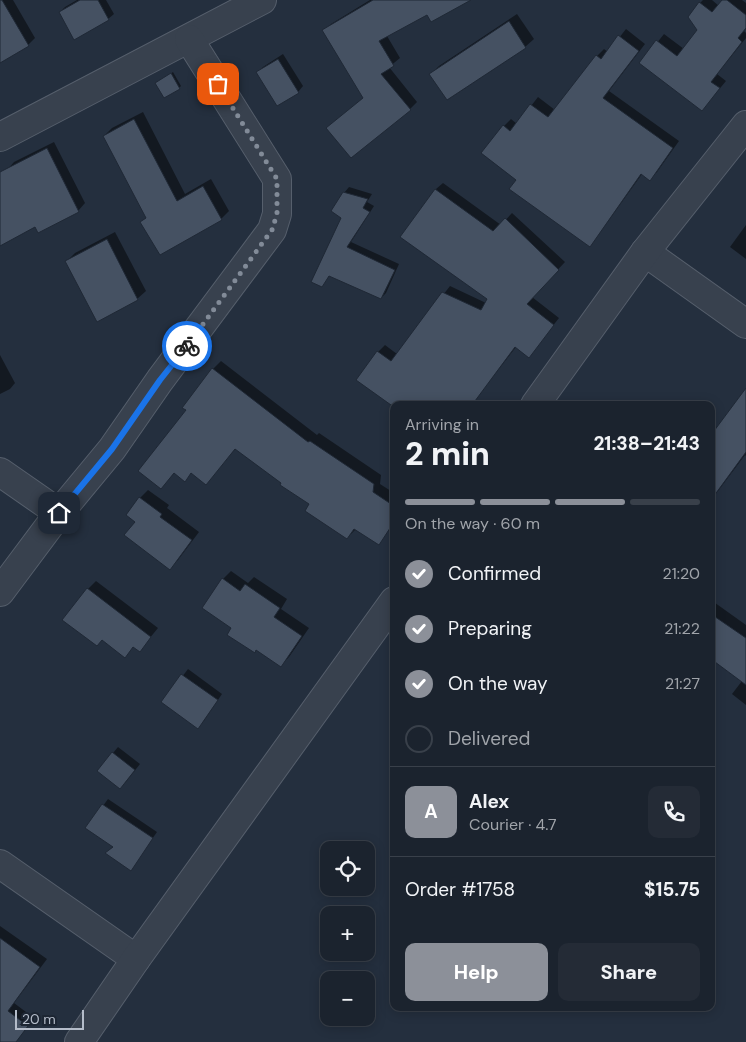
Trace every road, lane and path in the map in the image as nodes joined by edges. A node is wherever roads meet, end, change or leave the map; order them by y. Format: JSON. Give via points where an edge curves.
{"nodes":[{"id":1,"x":262,"y":0,"type":"edge"},
{"id":2,"x":189,"y":39,"type":"junction"},
{"id":3,"x":746,"y":125,"type":"edge"},
{"id":4,"x":0,"y":137,"type":"edge"},
{"id":5,"x":645,"y":252,"type":"junction"},
{"id":6,"x":746,"y":324,"type":"edge"},
{"id":7,"x":537,"y":401,"type":"edge"},
{"id":8,"x":0,"y":472,"type":"edge"},
{"id":9,"x":59,"y":513,"type":"junction"},
{"id":10,"x":0,"y":592,"type":"edge"},
{"id":11,"x":390,"y":606,"type":"edge"},
{"id":12,"x":0,"y":864,"type":"edge"},
{"id":13,"x":136,"y":959,"type":"junction"},
{"id":14,"x":79,"y":1042,"type":"edge"}],
"edges":[{"from":1,"to":2,"type":"street"},
{"from":2,"to":4,"type":"street"},
{"from":2,"to":9,"type":"street","via":[[277,179],[277,214],[272,230],[112,449]]},
{"from":3,"to":5,"type":"street"},
{"from":5,"to":6,"type":"street"},
{"from":5,"to":7,"type":"street"},
{"from":8,"to":9,"type":"street"},
{"from":9,"to":10,"type":"street"},
{"from":11,"to":13,"type":"street"},
{"from":12,"to":13,"type":"street"},
{"from":13,"to":14,"type":"street"}]}
